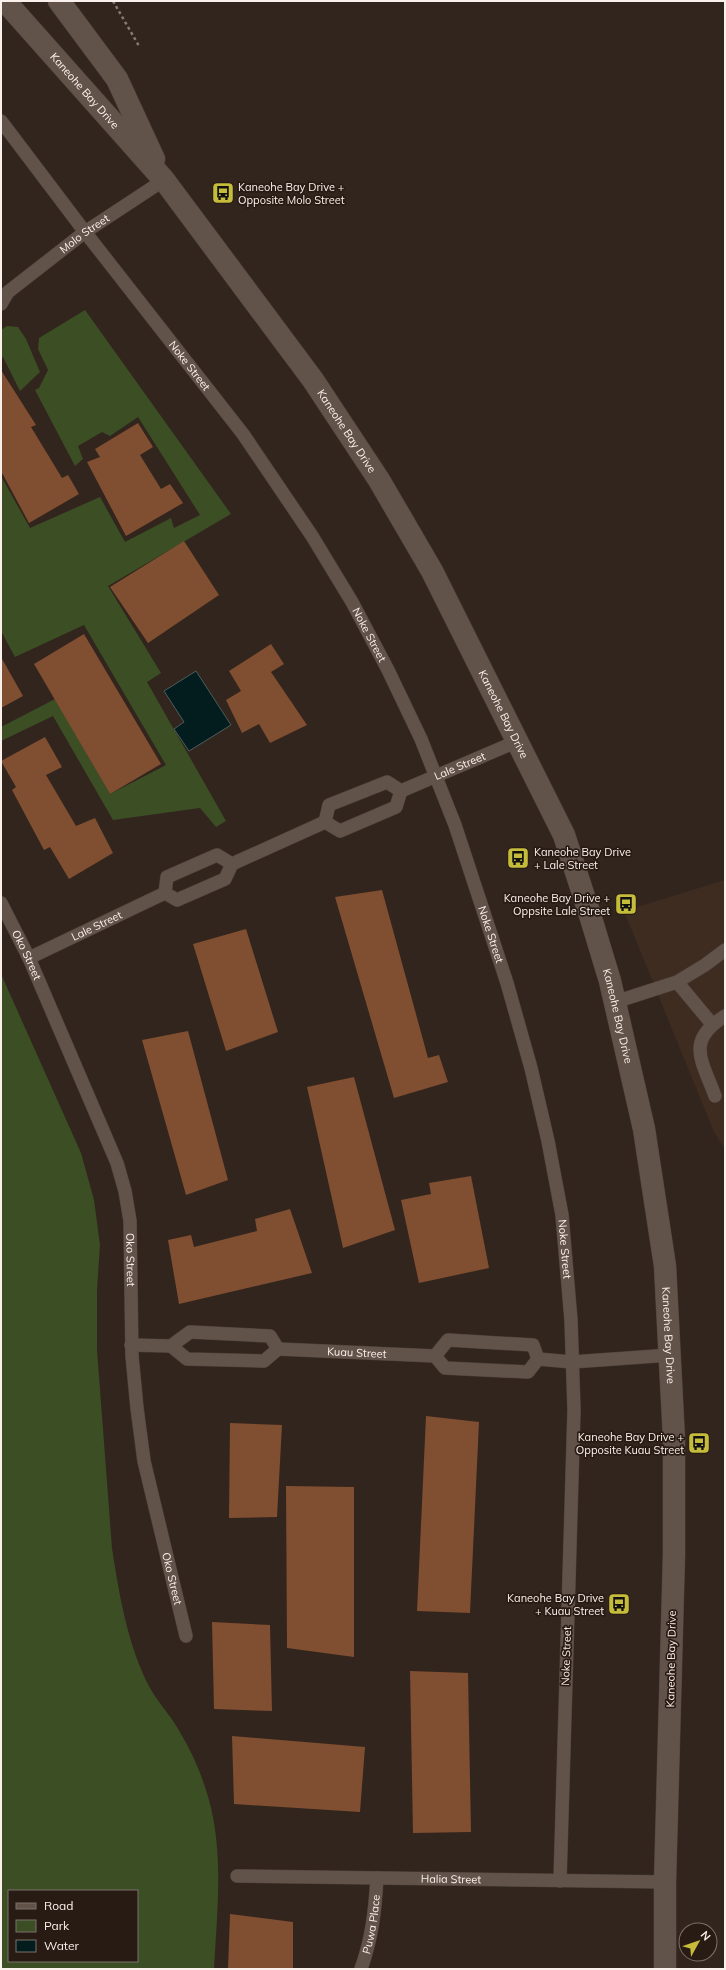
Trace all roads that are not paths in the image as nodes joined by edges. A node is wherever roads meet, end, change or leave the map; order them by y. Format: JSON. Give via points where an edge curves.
{"nodes":[{"id":1,"x":4,"y":1,"type":"edge"},
{"id":2,"x":59,"y":1,"type":"edge"},
{"id":3,"x":1,"y":121,"type":"edge"},
{"id":4,"x":164,"y":180,"type":"junction"},
{"id":5,"x":85,"y":232,"type":"junction"},
{"id":6,"x":3,"y":296,"type":"edge"},
{"id":7,"x":518,"y":741,"type":"junction"},
{"id":8,"x":436,"y":776,"type":"junction"},
{"id":9,"x":401,"y":791,"type":"junction"},
{"id":10,"x":325,"y":822,"type":"junction"},
{"id":11,"x":232,"y":864,"type":"junction"},
{"id":12,"x":165,"y":893,"type":"junction"},
{"id":13,"x":1,"y":903,"type":"edge"},
{"id":14,"x":725,"y":950,"type":"edge"},
{"id":15,"x":29,"y":958,"type":"junction"},
{"id":16,"x":677,"y":982,"type":"junction"},
{"id":17,"x":615,"y":1002,"type":"junction"},
{"id":18,"x":725,"y":1016,"type":"edge"},
{"id":19,"x":712,"y":1024,"type":"junction"},
{"id":20,"x":716,"y":1096,"type":"dead end"},
{"id":21,"x":132,"y":1346,"type":"junction"},
{"id":22,"x":171,"y":1346,"type":"junction"},
{"id":23,"x":278,"y":1349,"type":"junction"},
{"id":24,"x":670,"y":1355,"type":"junction"},
{"id":25,"x":435,"y":1356,"type":"junction"},
{"id":26,"x":538,"y":1359,"type":"junction"},
{"id":27,"x":572,"y":1362,"type":"junction"},
{"id":28,"x":186,"y":1636,"type":"dead end"},
{"id":29,"x":237,"y":1876,"type":"dead end"},
{"id":30,"x":377,"y":1878,"type":"junction"},
{"id":31,"x":560,"y":1881,"type":"junction"},
{"id":32,"x":665,"y":1882,"type":"junction"},
{"id":33,"x":361,"y":1969,"type":"edge"},
{"id":34,"x":665,"y":1969,"type":"edge"}],
"edges":[{"from":1,"to":4,"type":"main road","name":"Kaneohe Bay Drive"},
{"from":2,"to":4,"type":"main road","name":"Kaneohe Bay Drive","via":[[117,78]]},
{"from":3,"to":5,"type":"lane","name":"Noke Street"},
{"from":4,"to":5,"type":"lane","name":"Molo Street"},
{"from":4,"to":7,"type":"main road","name":"Kaneohe Bay Drive","via":[[313,380],[379,480],[432,571]]},
{"from":5,"to":6,"type":"lane","name":"Molo Street"},
{"from":5,"to":8,"type":"lane","name":"Noke Street","via":[[242,434],[312,536],[352,602],[388,670]]},
{"from":7,"to":8,"type":"lane","name":"Lale Street"},
{"from":7,"to":17,"type":"main road","name":"Kaneohe Bay Drive","via":[[564,836]]},
{"from":8,"to":9,"type":"lane","name":"Lale Street"},
{"from":8,"to":27,"type":"lane","name":"Noke Street","via":[[455,825],[507,983],[543,1119],[562,1215]]},
{"from":9,"to":10,"type":"lane","via":[[396,806],[340,831]]},
{"from":9,"to":10,"type":"lane","via":[[387,782],[329,806]]},
{"from":10,"to":11,"type":"lane"},
{"from":11,"to":12,"type":"lane","via":[[225,879],[177,900]]},
{"from":11,"to":12,"type":"lane","via":[[217,855],[167,877]]},
{"from":12,"to":15,"type":"lane","name":"Lale Street"},
{"from":13,"to":15,"type":"lane","name":"Oko Street"},
{"from":14,"to":16,"type":"lane"},
{"from":15,"to":21,"type":"lane","name":"Oko Street","via":[[117,1163],[125,1191],[130,1221]]},
{"from":16,"to":17,"type":"lane"},
{"from":16,"to":19,"type":"lane"},
{"from":17,"to":24,"type":"main road","name":"Kaneohe Bay Drive","via":[[645,1137],[665,1266]]},
{"from":18,"to":19,"type":"lane"},
{"from":19,"to":20,"type":"lane","via":[[702,1037],[699,1052]]},
{"from":21,"to":22,"type":"lane"},
{"from":21,"to":28,"type":"lane","name":"Oko Street","via":[[144,1461]]},
{"from":22,"to":23,"type":"lane","via":[[187,1359],[256,1361],[264,1361]]},
{"from":22,"to":23,"type":"lane","via":[[190,1332],[270,1336]]},
{"from":23,"to":25,"type":"lane","name":"Kuau Street"},
{"from":24,"to":27,"type":"lane"},
{"from":24,"to":32,"type":"main road","name":"Kaneohe Bay Drive","via":[[674,1439],[674,1554]]},
{"from":25,"to":26,"type":"lane","via":[[446,1368],[528,1372]]},
{"from":25,"to":26,"type":"lane","via":[[448,1340],[533,1345]]},
{"from":26,"to":27,"type":"lane"},
{"from":27,"to":31,"type":"lane","name":"Noke Street","via":[[574,1410]]},
{"from":29,"to":30,"type":"lane","name":"Halia Street"},
{"from":30,"to":31,"type":"lane","name":"Halia Street"},
{"from":30,"to":33,"type":"lane","name":"Puwa Place","via":[[375,1918]]},
{"from":31,"to":32,"type":"lane","name":"Halia Street"},
{"from":32,"to":34,"type":"main road","name":"Kaneohe Bay Drive"}]}
